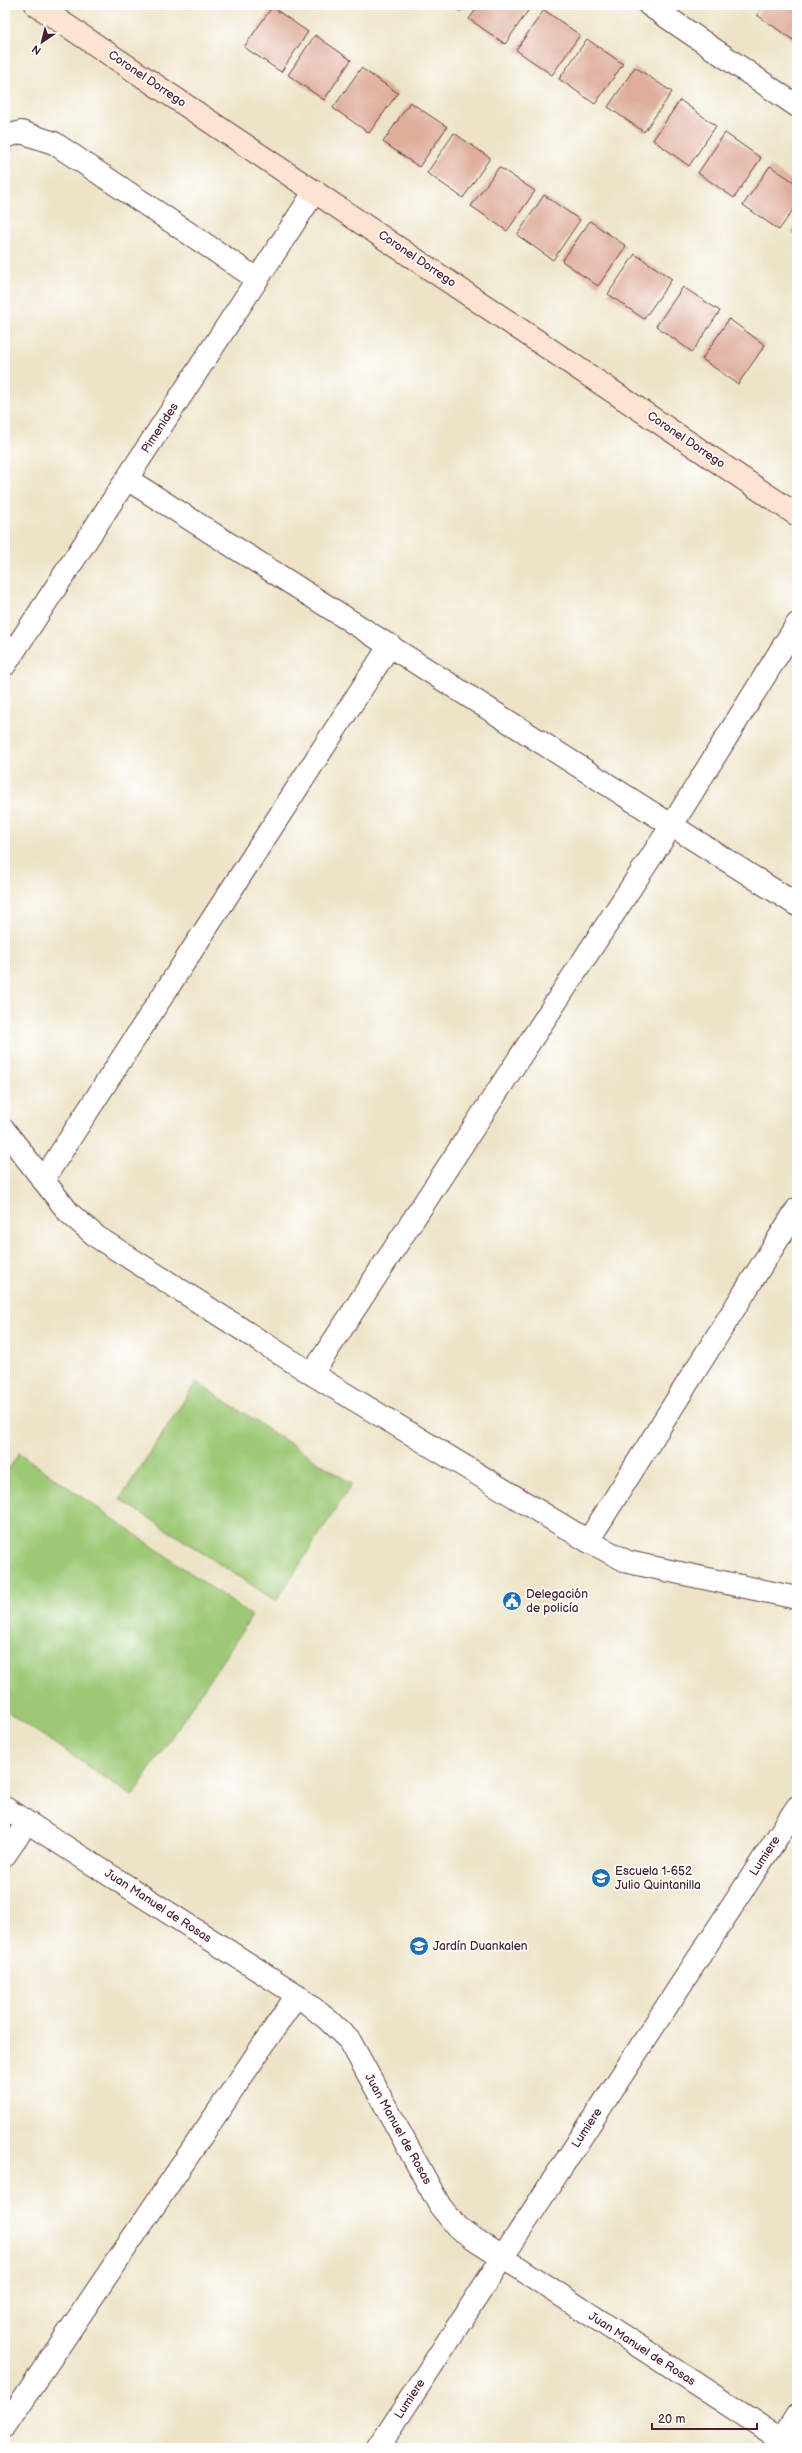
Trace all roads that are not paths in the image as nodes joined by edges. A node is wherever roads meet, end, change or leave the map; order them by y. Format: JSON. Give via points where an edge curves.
{"nodes":[{"id":1,"x":649,"y":5,"type":"edge"},
{"id":2,"x":40,"y":6,"type":"edge"},
{"id":3,"x":797,"y":106,"type":"edge"},
{"id":4,"x":5,"y":137,"type":"edge"},
{"id":5,"x":315,"y":191,"type":"junction"},
{"id":6,"x":257,"y":279,"type":"junction"},
{"id":7,"x":128,"y":479,"type":"junction"},
{"id":8,"x":797,"y":515,"type":"edge"},
{"id":9,"x":797,"y":624,"type":"edge"},
{"id":10,"x":390,"y":645,"type":"junction"},
{"id":11,"x":5,"y":665,"type":"edge"},
{"id":12,"x":672,"y":825,"type":"junction"},
{"id":13,"x":797,"y":905,"type":"edge"},
{"id":14,"x":5,"y":1131,"type":"edge"},
{"id":15,"x":43,"y":1180,"type":"junction"},
{"id":16,"x":797,"y":1209,"type":"edge"},
{"id":17,"x":312,"y":1374,"type":"junction"},
{"id":18,"x":588,"y":1541,"type":"junction"},
{"id":19,"x":797,"y":1598,"type":"edge"},
{"id":20,"x":797,"y":1807,"type":"edge"},
{"id":21,"x":5,"y":1808,"type":"edge"},
{"id":22,"x":27,"y":1823,"type":"junction"},
{"id":23,"x":5,"y":1856,"type":"edge"},
{"id":24,"x":297,"y":1995,"type":"junction"},
{"id":25,"x":502,"y":2258,"type":"junction"},
{"id":26,"x":797,"y":2415,"type":"edge"},
{"id":27,"x":5,"y":2426,"type":"edge"},
{"id":28,"x":788,"y":2444,"type":"edge"},
{"id":29,"x":378,"y":2448,"type":"edge"}],
"edges":[{"from":1,"to":3,"type":"street"},
{"from":2,"to":5,"type":"street","name":"Coronel Dorrego"},
{"from":4,"to":6,"type":"street","via":[[21,132],[54,143]]},
{"from":5,"to":6,"type":"street","name":"Pimenides"},
{"from":5,"to":8,"type":"street","name":"Coronel Dorrego"},
{"from":6,"to":7,"type":"street","name":"Pimenides"},
{"from":7,"to":10,"type":"street"},
{"from":7,"to":11,"type":"street","name":"Pimenides"},
{"from":9,"to":12,"type":"street"},
{"from":10,"to":12,"type":"street"},
{"from":10,"to":15,"type":"street"},
{"from":12,"to":13,"type":"street"},
{"from":12,"to":17,"type":"street"},
{"from":14,"to":15,"type":"street"},
{"from":15,"to":17,"type":"street","via":[[69,1213],[97,1237]]},
{"from":16,"to":18,"type":"street"},
{"from":17,"to":18,"type":"street"},
{"from":18,"to":19,"type":"street","via":[[628,1562]]},
{"from":20,"to":25,"type":"street","name":"Lumiere"},
{"from":21,"to":22,"type":"street","name":"Juan Manuel de Rosas"},
{"from":22,"to":23,"type":"street"},
{"from":22,"to":24,"type":"street","name":"Juan Manuel de Rosas"},
{"from":24,"to":25,"type":"street","name":"Juan Manuel de Rosas","via":[[350,2042],[440,2206],[458,2228]]},
{"from":24,"to":27,"type":"street"},
{"from":25,"to":28,"type":"street","name":"Juan Manuel de Rosas"},
{"from":25,"to":29,"type":"street","name":"Lumiere"},
{"from":26,"to":28,"type":"street"}]}
